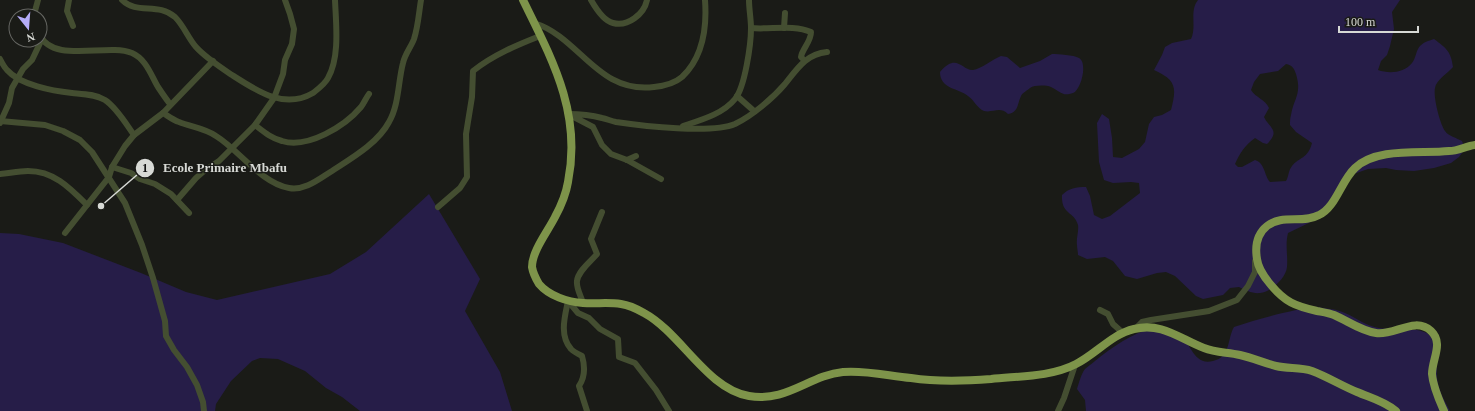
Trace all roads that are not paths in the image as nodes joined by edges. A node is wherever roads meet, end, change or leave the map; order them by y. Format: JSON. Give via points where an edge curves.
{"nodes":[{"id":1,"x":71,"y":0,"type":"edge"},
{"id":2,"x":122,"y":0,"type":"edge"},
{"id":3,"x":285,"y":0,"type":"edge"},
{"id":4,"x":336,"y":0,"type":"edge"},
{"id":5,"x":421,"y":0,"type":"edge"},
{"id":6,"x":523,"y":0,"type":"edge"},
{"id":7,"x":591,"y":0,"type":"edge"},
{"id":8,"x":647,"y":0,"type":"edge"},
{"id":9,"x":705,"y":0,"type":"edge"},
{"id":10,"x":749,"y":0,"type":"edge"},
{"id":11,"x":784,"y":13,"type":"dead end"},
{"id":12,"x":534,"y":23,"type":"junction"},
{"id":13,"x":73,"y":26,"type":"dead end"},
{"id":14,"x":751,"y":28,"type":"junction"},
{"id":15,"x":784,"y":28,"type":"junction"},
{"id":16,"x":540,"y":36,"type":"junction"},
{"id":17,"x":48,"y":44,"type":"edge"},
{"id":18,"x":37,"y":48,"type":"edge"},
{"id":19,"x":827,"y":52,"type":"dead end"},
{"id":20,"x":0,"y":59,"type":"edge"},
{"id":21,"x":804,"y":60,"type":"junction"},
{"id":22,"x":213,"y":61,"type":"junction"},
{"id":23,"x":17,"y":78,"type":"junction"},
{"id":24,"x":369,"y":94,"type":"dead end"},
{"id":25,"x":737,"y":96,"type":"junction"},
{"id":26,"x":274,"y":98,"type":"junction"},
{"id":27,"x":170,"y":104,"type":"junction"},
{"id":28,"x":754,"y":111,"type":"junction"},
{"id":29,"x":163,"y":113,"type":"junction"},
{"id":30,"x":568,"y":114,"type":"junction"},
{"id":31,"x":0,"y":122,"type":"edge"},
{"id":32,"x":255,"y":125,"type":"junction"},
{"id":33,"x":680,"y":128,"type":"junction"},
{"id":34,"x":134,"y":135,"type":"junction"},
{"id":35,"x":1475,"y":145,"type":"edge"},
{"id":36,"x":232,"y":148,"type":"junction"},
{"id":37,"x":636,"y":156,"type":"dead end"},
{"id":38,"x":627,"y":160,"type":"junction"},
{"id":39,"x":112,"y":167,"type":"junction"},
{"id":40,"x":0,"y":174,"type":"edge"},
{"id":41,"x":109,"y":177,"type":"junction"},
{"id":42,"x":660,"y":179,"type":"dead end"},
{"id":43,"x":176,"y":200,"type":"junction"},
{"id":44,"x":87,"y":205,"type":"junction"},
{"id":45,"x":438,"y":207,"type":"dead end"},
{"id":46,"x":602,"y":212,"type":"dead end"},
{"id":47,"x":189,"y":214,"type":"dead end"},
{"id":48,"x":65,"y":233,"type":"dead end"},
{"id":49,"x":1255,"y":249,"type":"junction"},
{"id":50,"x":568,"y":300,"type":"junction"},
{"id":51,"x":582,"y":303,"type":"junction"},
{"id":52,"x":1100,"y":310,"type":"dead end"},
{"id":53,"x":1136,"y":328,"type":"junction"},
{"id":54,"x":1123,"y":333,"type":"junction"},
{"id":55,"x":1075,"y":365,"type":"junction"},
{"id":56,"x":204,"y":411,"type":"edge"},
{"id":57,"x":587,"y":411,"type":"edge"},
{"id":58,"x":669,"y":411,"type":"edge"},
{"id":59,"x":1058,"y":411,"type":"edge"},
{"id":60,"x":1396,"y":411,"type":"edge"},
{"id":61,"x":1444,"y":411,"type":"edge"}],
"edges":[{"from":1,"to":13,"type":"street","via":[[67,11]]},
{"from":2,"to":22,"type":"street","via":[[133,7],[162,10],[175,17],[196,47]]},
{"from":3,"to":26,"type":"street","via":[[294,29],[292,44]]},
{"from":4,"to":26,"type":"street","via":[[334,62],[328,79],[306,97],[291,100]]},
{"from":5,"to":36,"type":"street","via":[[414,37],[405,54],[399,76],[390,121],[377,138],[363,149],[314,183],[296,189],[274,182]]},
{"from":6,"to":12,"type":"highway"},
{"from":7,"to":8,"type":"street","via":[[605,18],[612,23],[623,23],[641,13]]},
{"from":9,"to":12,"type":"street","via":[[705,26],[697,57],[680,79],[658,87],[643,89],[618,82],[598,70],[545,27]]},
{"from":10,"to":14,"type":"street"},
{"from":11,"to":15,"type":"street"},
{"from":12,"to":16,"type":"highway"},
{"from":14,"to":15,"type":"street"},
{"from":14,"to":25,"type":"street","via":[[746,66]]},
{"from":15,"to":21,"type":"street","via":[[811,32],[810,40],[801,54]]},
{"from":16,"to":30,"type":"highway","via":[[563,89]]},
{"from":16,"to":45,"type":"street","via":[[517,45],[473,71],[466,134],[467,177],[460,188]]},
{"from":17,"to":27,"type":"street","via":[[61,51],[117,50],[132,53],[151,72]]},
{"from":18,"to":23,"type":"street","via":[[32,60]]},
{"from":19,"to":21,"type":"street"},
{"from":20,"to":23,"type":"street","via":[[7,70]]},
{"from":21,"to":28,"type":"street","via":[[784,84]]},
{"from":22,"to":26,"type":"street","via":[[254,89]]},
{"from":22,"to":27,"type":"street"},
{"from":23,"to":31,"type":"street"},
{"from":23,"to":34,"type":"street","via":[[37,86],[92,95],[105,100]]},
{"from":24,"to":32,"type":"street","via":[[361,106],[334,130],[303,141],[283,141],[269,136]]},
{"from":25,"to":28,"type":"street"},
{"from":25,"to":33,"type":"street","via":[[722,110]]},
{"from":26,"to":32,"type":"street"},
{"from":27,"to":29,"type":"street"},
{"from":28,"to":33,"type":"street","via":[[734,124],[720,128]]},
{"from":29,"to":34,"type":"street"},
{"from":29,"to":36,"type":"street","via":[[179,122],[201,128]]},
{"from":30,"to":33,"type":"street","via":[[586,115],[614,122]]},
{"from":30,"to":38,"type":"street","via":[[593,127],[602,145],[612,154]]},
{"from":30,"to":50,"type":"highway","via":[[572,136],[568,185],[557,213],[534,256],[532,267],[534,276],[541,286],[551,294]]},
{"from":31,"to":41,"type":"street","via":[[45,125],[63,130],[80,140],[92,152]]},
{"from":32,"to":36,"type":"street"},
{"from":34,"to":39,"type":"street"},
{"from":35,"to":49,"type":"highway","via":[[1446,152],[1393,153],[1370,159],[1347,176],[1325,212],[1317,217],[1273,222],[1260,232]]},
{"from":36,"to":43,"type":"street","via":[[196,178]]},
{"from":37,"to":38,"type":"street"},
{"from":38,"to":42,"type":"street"},
{"from":39,"to":41,"type":"street"},
{"from":39,"to":43,"type":"street","via":[[131,172],[140,179],[155,184]]},
{"from":40,"to":44,"type":"street","via":[[30,171],[50,175],[65,184]]},
{"from":41,"to":44,"type":"street"},
{"from":41,"to":56,"type":"street","via":[[125,203],[142,245],[163,315],[166,336],[197,385]]},
{"from":43,"to":47,"type":"street"},
{"from":44,"to":48,"type":"street"},
{"from":46,"to":51,"type":"street","via":[[591,239],[597,254],[577,280]]},
{"from":49,"to":53,"type":"street","via":[[1255,272],[1237,300],[1209,311],[1142,322]]},
{"from":49,"to":61,"type":"highway","via":[[1257,262],[1266,280],[1280,296],[1292,304],[1333,315],[1365,331],[1386,334],[1418,325],[1431,331],[1437,343],[1432,374]]},
{"from":50,"to":51,"type":"highway"},
{"from":50,"to":57,"type":"street","via":[[564,335],[572,350],[582,356],[584,364],[579,386]]},
{"from":50,"to":58,"type":"street","via":[[578,313],[589,318],[600,330],[618,339],[619,356],[634,363]]},
{"from":51,"to":55,"type":"highway","via":[[624,304],[645,313],[670,333],[729,390],[747,396],[765,398],[788,393],[840,372],[857,371],[916,379],[971,380],[1048,373]]},
{"from":52,"to":54,"type":"street","via":[[1108,314],[1113,324]]},
{"from":53,"to":54,"type":"highway"},
{"from":53,"to":60,"type":"highway","via":[[1154,327],[1174,333],[1203,348],[1253,358],[1278,367],[1312,371],[1378,400]]},
{"from":54,"to":55,"type":"highway"},
{"from":55,"to":59,"type":"street"}]}
